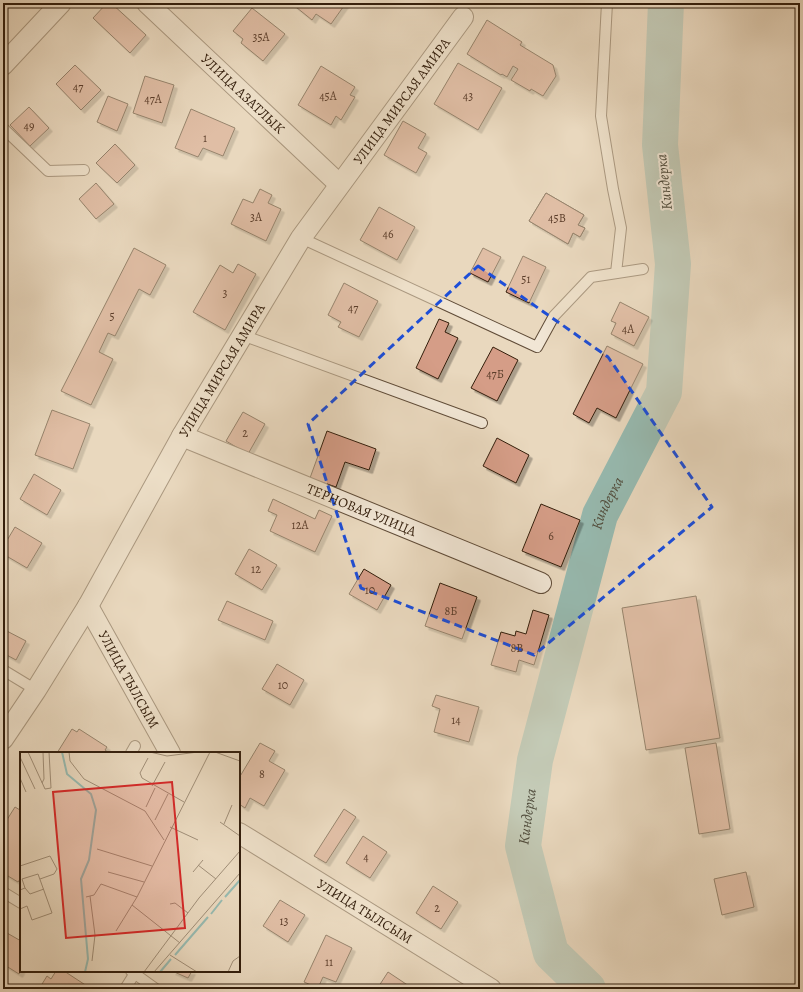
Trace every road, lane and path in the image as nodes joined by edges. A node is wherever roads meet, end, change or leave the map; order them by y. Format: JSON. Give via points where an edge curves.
{"nodes":[{"id":1,"x":61,"y":3,"type":"edge"},
{"id":2,"x":147,"y":3,"type":"edge"},
{"id":3,"x":606,"y":3,"type":"edge"},
{"id":4,"x":463,"y":17,"type":"dead end"},
{"id":5,"x":3,"y":65,"type":"edge"},
{"id":6,"x":3,"y":128,"type":"edge"},
{"id":7,"x":84,"y":170,"type":"dead end"},
{"id":8,"x":339,"y":184,"type":"junction"},
{"id":9,"x":301,"y":238,"type":"junction"},
{"id":10,"x":644,"y":269,"type":"dead end"},
{"id":11,"x":616,"y":273,"type":"junction"},
{"id":12,"x":242,"y":335,"type":"junction"},
{"id":13,"x":482,"y":423,"type":"dead end"},
{"id":14,"x":182,"y":436,"type":"junction"},
{"id":15,"x":541,"y":583,"type":"dead end"},
{"id":16,"x":88,"y":606,"type":"junction"},
{"id":17,"x":3,"y":670,"type":"edge"},
{"id":18,"x":36,"y":690,"type":"junction"},
{"id":19,"x":3,"y":739,"type":"edge"},
{"id":20,"x":169,"y":752,"type":"edge"},
{"id":21,"x":240,"y":834,"type":"edge"},
{"id":22,"x":3,"y":892,"type":"edge"},
{"id":23,"x":20,"y":902,"type":"edge"},
{"id":24,"x":133,"y":972,"type":"edge"},
{"id":25,"x":125,"y":989,"type":"edge"},
{"id":26,"x":156,"y":989,"type":"edge"},
{"id":27,"x":491,"y":989,"type":"edge"}],
"edges":[{"from":1,"to":5,"type":"street"},
{"from":2,"to":8,"type":"street","name":"УЛИЦА АЗАТЛЫК"},
{"from":3,"to":11,"type":"lane","via":[[601,116],[622,228]]},
{"from":4,"to":8,"type":"street","name":"УЛИЦА МИРСАЯ АМИРА"},
{"from":6,"to":7,"type":"lane","via":[[48,171]]},
{"from":8,"to":9,"type":"street","name":"УЛИЦА МИРСАЯ АМИРА"},
{"from":9,"to":11,"type":"lane","via":[[537,347],[554,316],[591,277]]},
{"from":9,"to":12,"type":"street","name":"УЛИЦА МИРСАЯ АМИРА"},
{"from":10,"to":11,"type":"lane"},
{"from":12,"to":13,"type":"lane"},
{"from":12,"to":14,"type":"street","name":"УЛИЦА МИРСАЯ АМИРА"},
{"from":14,"to":15,"type":"street","name":"ТЕРНОВАЯ УЛИЦА"},
{"from":14,"to":16,"type":"street","name":"УЛИЦА МИРСАЯ АМИРА"},
{"from":16,"to":18,"type":"street","name":"УЛИЦА МИРСАЯ АМИРА"},
{"from":16,"to":20,"type":"street","name":"УЛИЦА ТЫЛСЫМ"},
{"from":17,"to":18,"type":"lane"},
{"from":18,"to":19,"type":"street","name":"УЛИЦА МИРСАЯ АМИРА"},
{"from":21,"to":27,"type":"street","name":"УЛИЦА ТЫЛСЫМ"},
{"from":22,"to":23,"type":"lane"},
{"from":24,"to":25,"type":"lane"},
{"from":24,"to":26,"type":"lane"}]}
